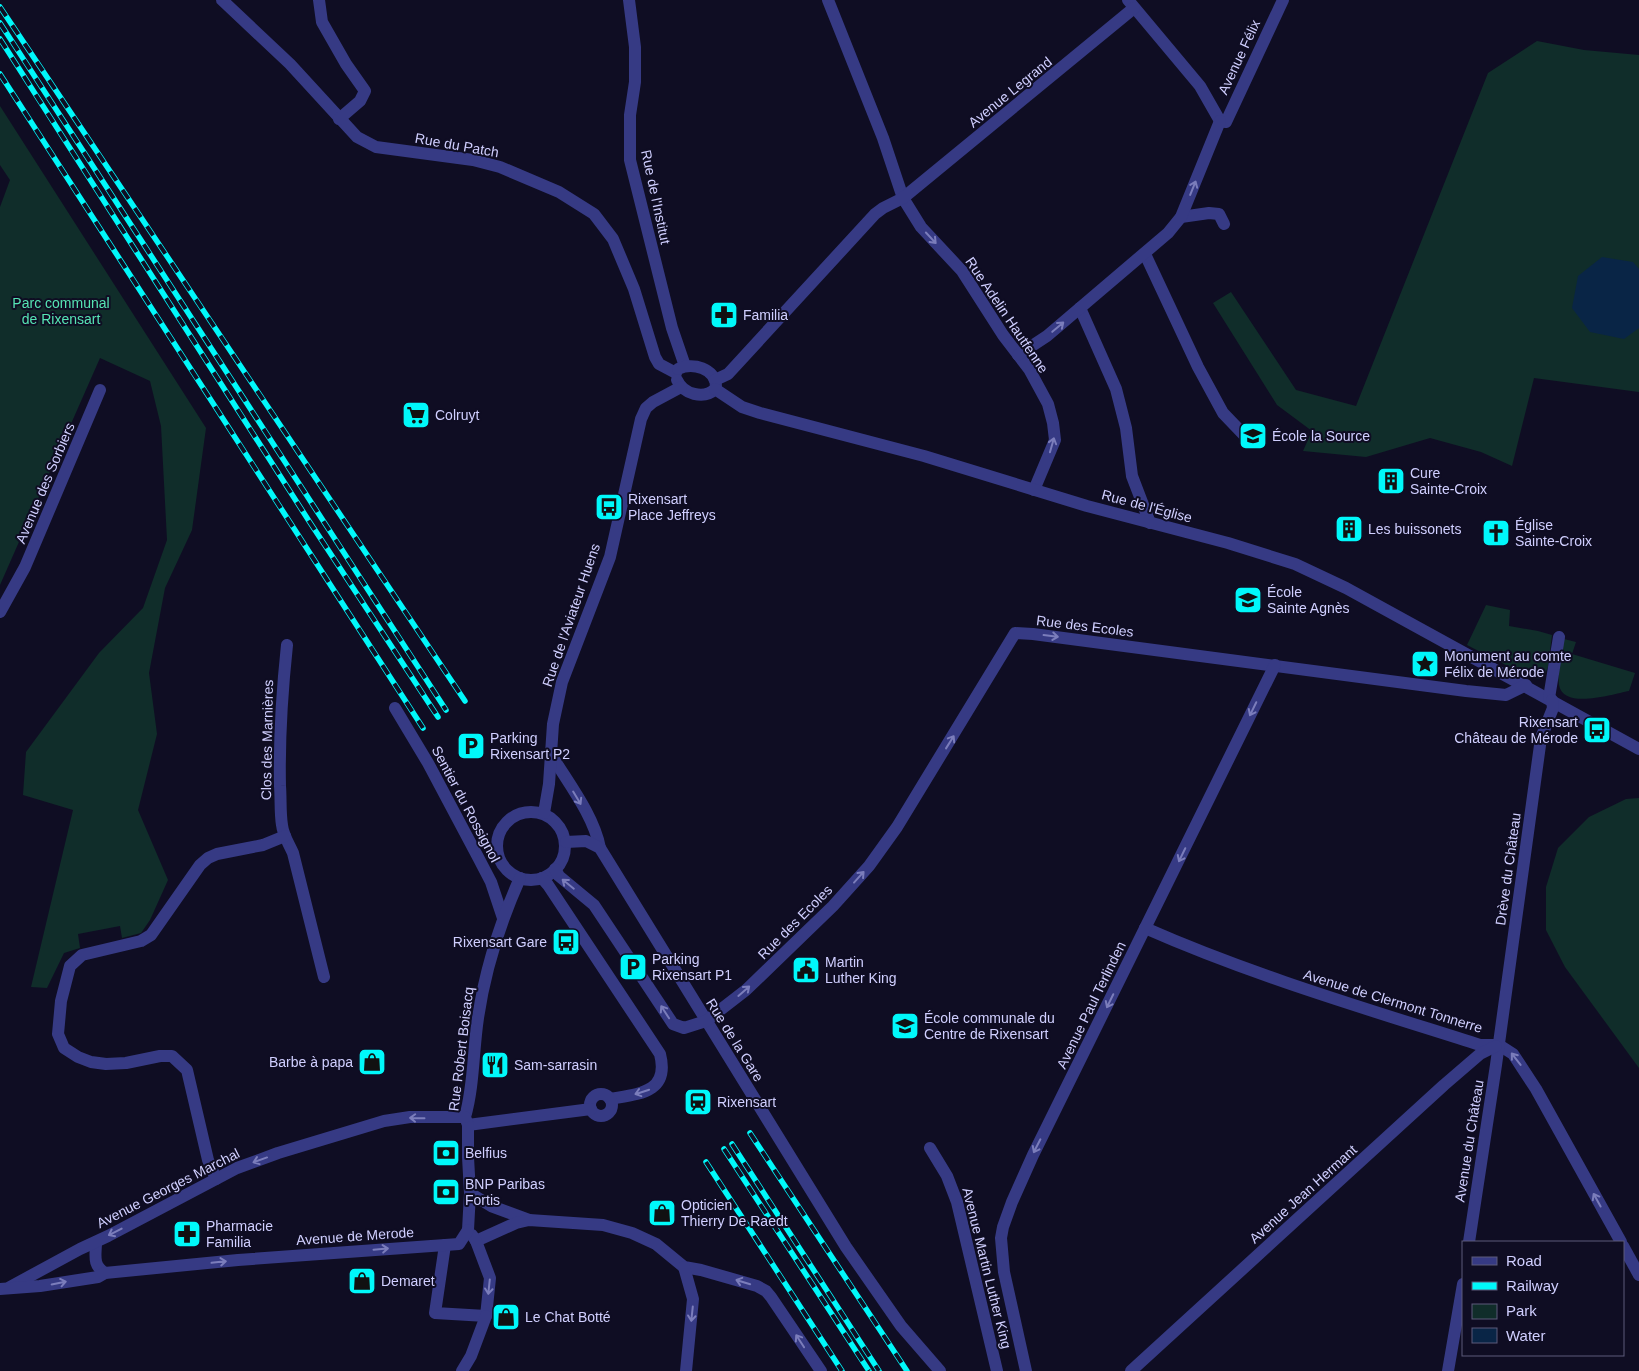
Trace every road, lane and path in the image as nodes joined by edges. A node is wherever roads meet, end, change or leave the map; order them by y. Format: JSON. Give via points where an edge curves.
{"nodes":[{"id":1,"x":222,"y":0,"type":"edge"},
{"id":2,"x":319,"y":0,"type":"edge"},
{"id":3,"x":629,"y":0,"type":"edge"},
{"id":4,"x":828,"y":0,"type":"edge"},
{"id":5,"x":1283,"y":0,"type":"edge"},
{"id":6,"x":1131,"y":4,"type":"edge"},
{"id":7,"x":340,"y":119,"type":"junction"},
{"id":8,"x":1220,"y":121,"type":"junction"},
{"id":9,"x":903,"y":198,"type":"junction"},
{"id":10,"x":1182,"y":217,"type":"junction"},
{"id":11,"x":1224,"y":224,"type":"dead end"},
{"id":12,"x":1146,"y":254,"type":"junction"},
{"id":13,"x":1080,"y":308,"type":"junction"},
{"id":14,"x":1018,"y":355,"type":"junction"},
{"id":15,"x":680,"y":370,"type":"junction"},
{"id":16,"x":715,"y":384,"type":"junction"},
{"id":17,"x":681,"y":387,"type":"junction"},
{"id":18,"x":100,"y":390,"type":"dead end"},
{"id":19,"x":1246,"y":437,"type":"dead end"},
{"id":20,"x":1034,"y":490,"type":"junction"},
{"id":21,"x":1150,"y":523,"type":"junction"},
{"id":22,"x":0,"y":612,"type":"edge"},
{"id":23,"x":1559,"y":637,"type":"dead end"},
{"id":24,"x":287,"y":645,"type":"dead end"},
{"id":25,"x":1275,"y":665,"type":"junction"},
{"id":26,"x":1526,"y":686,"type":"junction"},
{"id":27,"x":1551,"y":699,"type":"junction"},
{"id":28,"x":395,"y":708,"type":"dead end"},
{"id":29,"x":1639,"y":748,"type":"edge"},
{"id":30,"x":552,"y":756,"type":"junction"},
{"id":31,"x":544,"y":813,"type":"junction"},
{"id":32,"x":285,"y":836,"type":"junction"},
{"id":33,"x":566,"y":842,"type":"junction"},
{"id":34,"x":600,"y":848,"type":"junction"},
{"id":35,"x":555,"y":869,"type":"junction"},
{"id":36,"x":520,"y":878,"type":"junction"},
{"id":37,"x":542,"y":878,"type":"junction"},
{"id":38,"x":503,"y":918,"type":"junction"},
{"id":39,"x":1146,"y":928,"type":"junction"},
{"id":40,"x":324,"y":977,"type":"dead end"},
{"id":41,"x":706,"y":1021,"type":"junction"},
{"id":42,"x":1499,"y":1045,"type":"junction"},
{"id":43,"x":467,"y":1121,"type":"junction"},
{"id":44,"x":930,"y":1148,"type":"dead end"},
{"id":45,"x":216,"y":1179,"type":"junction"},
{"id":46,"x":470,"y":1193,"type":"junction"},
{"id":47,"x":529,"y":1220,"type":"junction"},
{"id":48,"x":468,"y":1230,"type":"junction"},
{"id":49,"x":476,"y":1241,"type":"junction"},
{"id":50,"x":1469,"y":1241,"type":"edge"},
{"id":51,"x":1620,"y":1241,"type":"edge"},
{"id":52,"x":96,"y":1242,"type":"junction"},
{"id":53,"x":445,"y":1245,"type":"junction"},
{"id":54,"x":1624,"y":1248,"type":"edge"},
{"id":55,"x":684,"y":1267,"type":"junction"},
{"id":56,"x":105,"y":1273,"type":"junction"},
{"id":57,"x":1639,"y":1275,"type":"edge"},
{"id":58,"x":5,"y":1288,"type":"edge"},
{"id":59,"x":1462,"y":1290,"type":"edge"},
{"id":60,"x":486,"y":1316,"type":"junction"},
{"id":61,"x":462,"y":1371,"type":"edge"},
{"id":62,"x":686,"y":1371,"type":"edge"},
{"id":63,"x":820,"y":1371,"type":"edge"},
{"id":64,"x":940,"y":1371,"type":"edge"},
{"id":65,"x":997,"y":1371,"type":"edge"},
{"id":66,"x":1026,"y":1371,"type":"edge"},
{"id":67,"x":1131,"y":1371,"type":"edge"},
{"id":68,"x":1448,"y":1371,"type":"edge"}],
"edges":[{"from":1,"to":7,"type":"street","name":"Rue du Patch","via":[[290,64]]},
{"from":2,"to":7,"type":"street","via":[[322,22],[364,91],[360,101]]},
{"from":3,"to":15,"type":"street","name":"Rue de l'Institut","via":[[635,47],[630,160]]},
{"from":4,"to":9,"type":"street","name":"Rue Adelin Hautfenne","via":[[883,138]]},
{"from":5,"to":8,"type":"street","name":"Avenue Félix","via":[[1226,122]]},
{"from":6,"to":8,"type":"street","via":[[1200,86]]},
{"from":6,"to":9,"type":"street","name":"Avenue Legrand"},
{"from":7,"to":15,"type":"street","name":"Rue du Patch","via":[[357,137],[376,147],[473,160],[500,168],[559,192],[594,214],[613,239],[634,289],[655,357],[659,364]]},
{"from":10,"to":8,"type":"street","one_way":true},
{"from":9,"to":14,"type":"street","name":"Rue Adelin Hautfenne","one_way":true,"via":[[921,227],[962,271]]},
{"from":9,"to":16,"type":"street","name":"Avenue Legrand","via":[[875,214],[728,374]]},
{"from":10,"to":11,"type":"street","via":[[1219,214]]},
{"from":10,"to":12,"type":"street"},
{"from":12,"to":13,"type":"street"},
{"from":12,"to":19,"type":"street","via":[[1223,413]]},
{"from":14,"to":13,"type":"street","one_way":true},
{"from":13,"to":21,"type":"street","via":[[1116,389],[1126,428],[1132,476]]},
{"from":20,"to":14,"type":"street","name":"Rue Adelin Hautfenne","one_way":true,"via":[[1055,440],[1053,423],[1048,404]]},
{"from":15,"to":16,"type":"street","via":[[699,367],[709,372]]},
{"from":15,"to":17,"type":"street","via":[[677,379]]},
{"from":16,"to":17,"type":"street","via":[[712,392],[702,395]]},
{"from":16,"to":20,"type":"street","name":"Rue de l'Église","via":[[727,399],[742,407],[924,456]]},
{"from":17,"to":30,"type":"street","name":"Rue de l'Aviateur Huens","via":[[653,402],[641,419],[610,556],[562,682],[553,724]]},
{"from":18,"to":22,"type":"street","name":"Avenue des Sorbiers","via":[[25,567]]},
{"from":20,"to":21,"type":"street","name":"Rue de l'Église"},
{"from":21,"to":26,"type":"street","name":"Rue de l'Église","via":[[1295,564],[1346,588]]},
{"from":23,"to":27,"type":"street","name":"Drève du Château"},
{"from":24,"to":32,"type":"street","name":"Clos des Marnières","via":[[282,688],[280,769]]},
{"from":25,"to":26,"type":"street","name":"Rue des Ecoles","via":[[1506,695]]},
{"from":25,"to":39,"type":"street","name":"Avenue Paul Terlinden","one_way":true},
{"from":41,"to":25,"type":"street","name":"Rue des Ecoles","one_way":true,"via":[[753,984],[834,906],[869,866],[897,827],[1015,633]]},
{"from":26,"to":27,"type":"street","name":"Rue de l'Église"},
{"from":27,"to":29,"type":"street","name":"Rue de l'Église"},
{"from":27,"to":42,"type":"street","name":"Drève du Château","via":[[1553,708],[1541,738]]},
{"from":28,"to":38,"type":"street","name":"Sentier du Rossignol","via":[[479,858]]},
{"from":30,"to":31,"type":"street","name":"Rue de l'Aviateur Huens"},
{"from":30,"to":34,"type":"street","one_way":true,"via":[[590,818],[598,834]]},
{"from":31,"to":33,"type":"street","via":[[557,823]]},
{"from":31,"to":36,"type":"street","via":[[513,816],[498,837],[501,860],[508,871]]},
{"from":32,"to":40,"type":"street","name":"Clos des Marnières","via":[[294,853]]},
{"from":32,"to":45,"type":"street","via":[[208,858],[151,935],[141,941],[82,955],[74,962],[68,971],[61,1001],[58,1034],[70,1053],[106,1064],[172,1056],[188,1070],[208,1160]]},
{"from":33,"to":34,"type":"street","via":[[586,841]]},
{"from":33,"to":35,"type":"street","via":[[561,862]]},
{"from":34,"to":41,"type":"street","name":"Rue de la Gare"},
{"from":35,"to":37,"type":"street"},
{"from":41,"to":35,"type":"street","one_way":true,"via":[[684,1028],[673,1024],[594,905]]},
{"from":36,"to":37,"type":"street"},
{"from":36,"to":38,"type":"street","name":"Rue Robert Boisacq"},
{"from":37,"to":43,"type":"street","name":"Avenue Georges Marchal","one_way":true,"via":[[660,1054],[659,1079],[645,1092],[610,1099],[612,1106],[606,1114],[599,1116],[591,1109]]},
{"from":38,"to":43,"type":"street","name":"Rue Robert Boisacq","via":[[486,975],[478,1018]]},
{"from":39,"to":42,"type":"street","name":"Avenue de Clermont Tonnerre","via":[[1194,950],[1271,978],[1480,1045]]},
{"from":39,"to":66,"type":"street","name":"Avenue Paul Terlinden","one_way":true,"via":[[1033,1155],[1003,1227],[1004,1272]]},
{"from":41,"to":64,"type":"street","name":"Rue de la Gare","via":[[846,1247],[901,1326]]},
{"from":42,"to":50,"type":"street","name":"Avenue du Château"},
{"from":51,"to":42,"type":"street","one_way":true,"via":[[1536,1089],[1513,1054]]},
{"from":42,"to":67,"type":"street","name":"Avenue Jean Hermant","via":[[1480,1054],[1444,1085]]},
{"from":43,"to":45,"type":"street","name":"Avenue Georges Marchal","one_way":true,"via":[[410,1117],[384,1121],[278,1153]]},
{"from":43,"to":46,"type":"street","name":"Rue Robert Boisacq"},
{"from":44,"to":65,"type":"street","name":"Avenue Martin Luther King","via":[[948,1176],[958,1202]]},
{"from":45,"to":52,"type":"street","name":"Avenue Georges Marchal","one_way":true},
{"from":46,"to":47,"type":"street","via":[[491,1206]]},
{"from":46,"to":48,"type":"street","name":"Rue Robert Boisacq"},
{"from":47,"to":49,"type":"street"},
{"from":47,"to":55,"type":"street","via":[[603,1225],[622,1230],[656,1244]]},
{"from":48,"to":49,"type":"street"},
{"from":48,"to":53,"type":"street","name":"Avenue de Merode","via":[[459,1244]]},
{"from":49,"to":60,"type":"street","one_way":true,"via":[[490,1278]]},
{"from":52,"to":56,"type":"street","via":[[95,1260],[98,1269]]},
{"from":52,"to":58,"type":"street","name":"Avenue Georges Marchal"},
{"from":56,"to":53,"type":"street","name":"Avenue de Merode","one_way":true},
{"from":53,"to":60,"type":"street","via":[[435,1313]]},
{"from":54,"to":57,"type":"street"},
{"from":55,"to":62,"type":"street","one_way":true,"via":[[694,1299]]},
{"from":63,"to":55,"type":"street","one_way":true,"via":[[766,1291]]},
{"from":58,"to":56,"type":"street","name":"Avenue de Merode","one_way":true,"via":[[40,1286],[98,1277]]},
{"from":59,"to":68,"type":"street"},
{"from":60,"to":61,"type":"street"}]}
